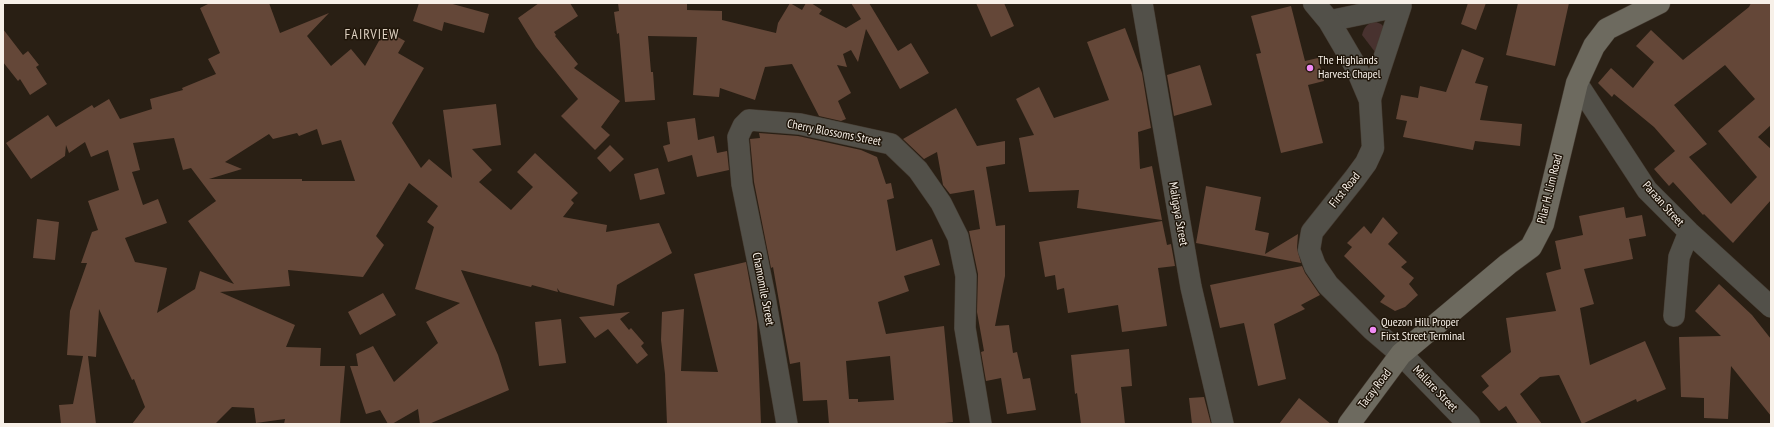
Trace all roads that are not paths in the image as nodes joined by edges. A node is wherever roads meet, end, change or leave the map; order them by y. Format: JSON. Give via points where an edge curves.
{"nodes":[{"id":1,"x":1142,"y":3,"type":"edge"},
{"id":2,"x":1314,"y":3,"type":"edge"},
{"id":3,"x":1659,"y":3,"type":"edge"},
{"id":4,"x":1401,"y":4,"type":"edge"},
{"id":5,"x":1329,"y":21,"type":"junction"},
{"id":6,"x":1577,"y":83,"type":"junction"},
{"id":7,"x":1370,"y":100,"type":"junction"},
{"id":8,"x":738,"y":155,"type":"joint"},
{"id":9,"x":1689,"y":232,"type":"junction"},
{"id":10,"x":1771,"y":307,"type":"edge"},
{"id":11,"x":1674,"y":316,"type":"dead end"},
{"id":12,"x":1401,"y":354,"type":"junction"},
{"id":13,"x":787,"y":424,"type":"edge"},
{"id":14,"x":981,"y":424,"type":"edge"},
{"id":15,"x":1223,"y":424,"type":"edge"},
{"id":16,"x":1349,"y":424,"type":"edge"},
{"id":17,"x":1469,"y":424,"type":"edge"}],
"edges":[{"from":1,"to":15,"type":"street","name":"Maligaya Street","via":[[1190,280]]},
{"from":2,"to":5,"type":"street","name":"First Road"},
{"from":3,"to":6,"type":"main road","name":"Pilar H. Lim Road","via":[[1607,29],[1594,46]]},
{"from":4,"to":5,"type":"street"},
{"from":4,"to":7,"type":"street"},
{"from":5,"to":7,"type":"street","name":"First Road","via":[[1356,67]]},
{"from":6,"to":9,"type":"street","name":"Paraan Street","via":[[1648,190]]},
{"from":6,"to":12,"type":"main road","name":"Pilar H. Lim Road","via":[[1543,224],[1531,247]]},
{"from":7,"to":12,"type":"street","name":"First Road","via":[[1373,148],[1366,163],[1312,232],[1309,250],[1315,266],[1328,286],[1372,330]]},
{"from":8,"to":13,"type":"street","name":"Chamomile Street"},
{"from":8,"to":14,"type":"street","name":"Cherry Blossoms Street","via":[[738,137],[749,120],[800,124],[891,144],[918,170],[941,203],[958,237],[966,276],[965,328]]},
{"from":9,"to":10,"type":"street","name":"Paraan Street"},
{"from":9,"to":11,"type":"street","via":[[1679,257]]},
{"from":12,"to":16,"type":"main road","name":"Tacay Road"},
{"from":12,"to":17,"type":"street","name":"Mallare Street"}]}
